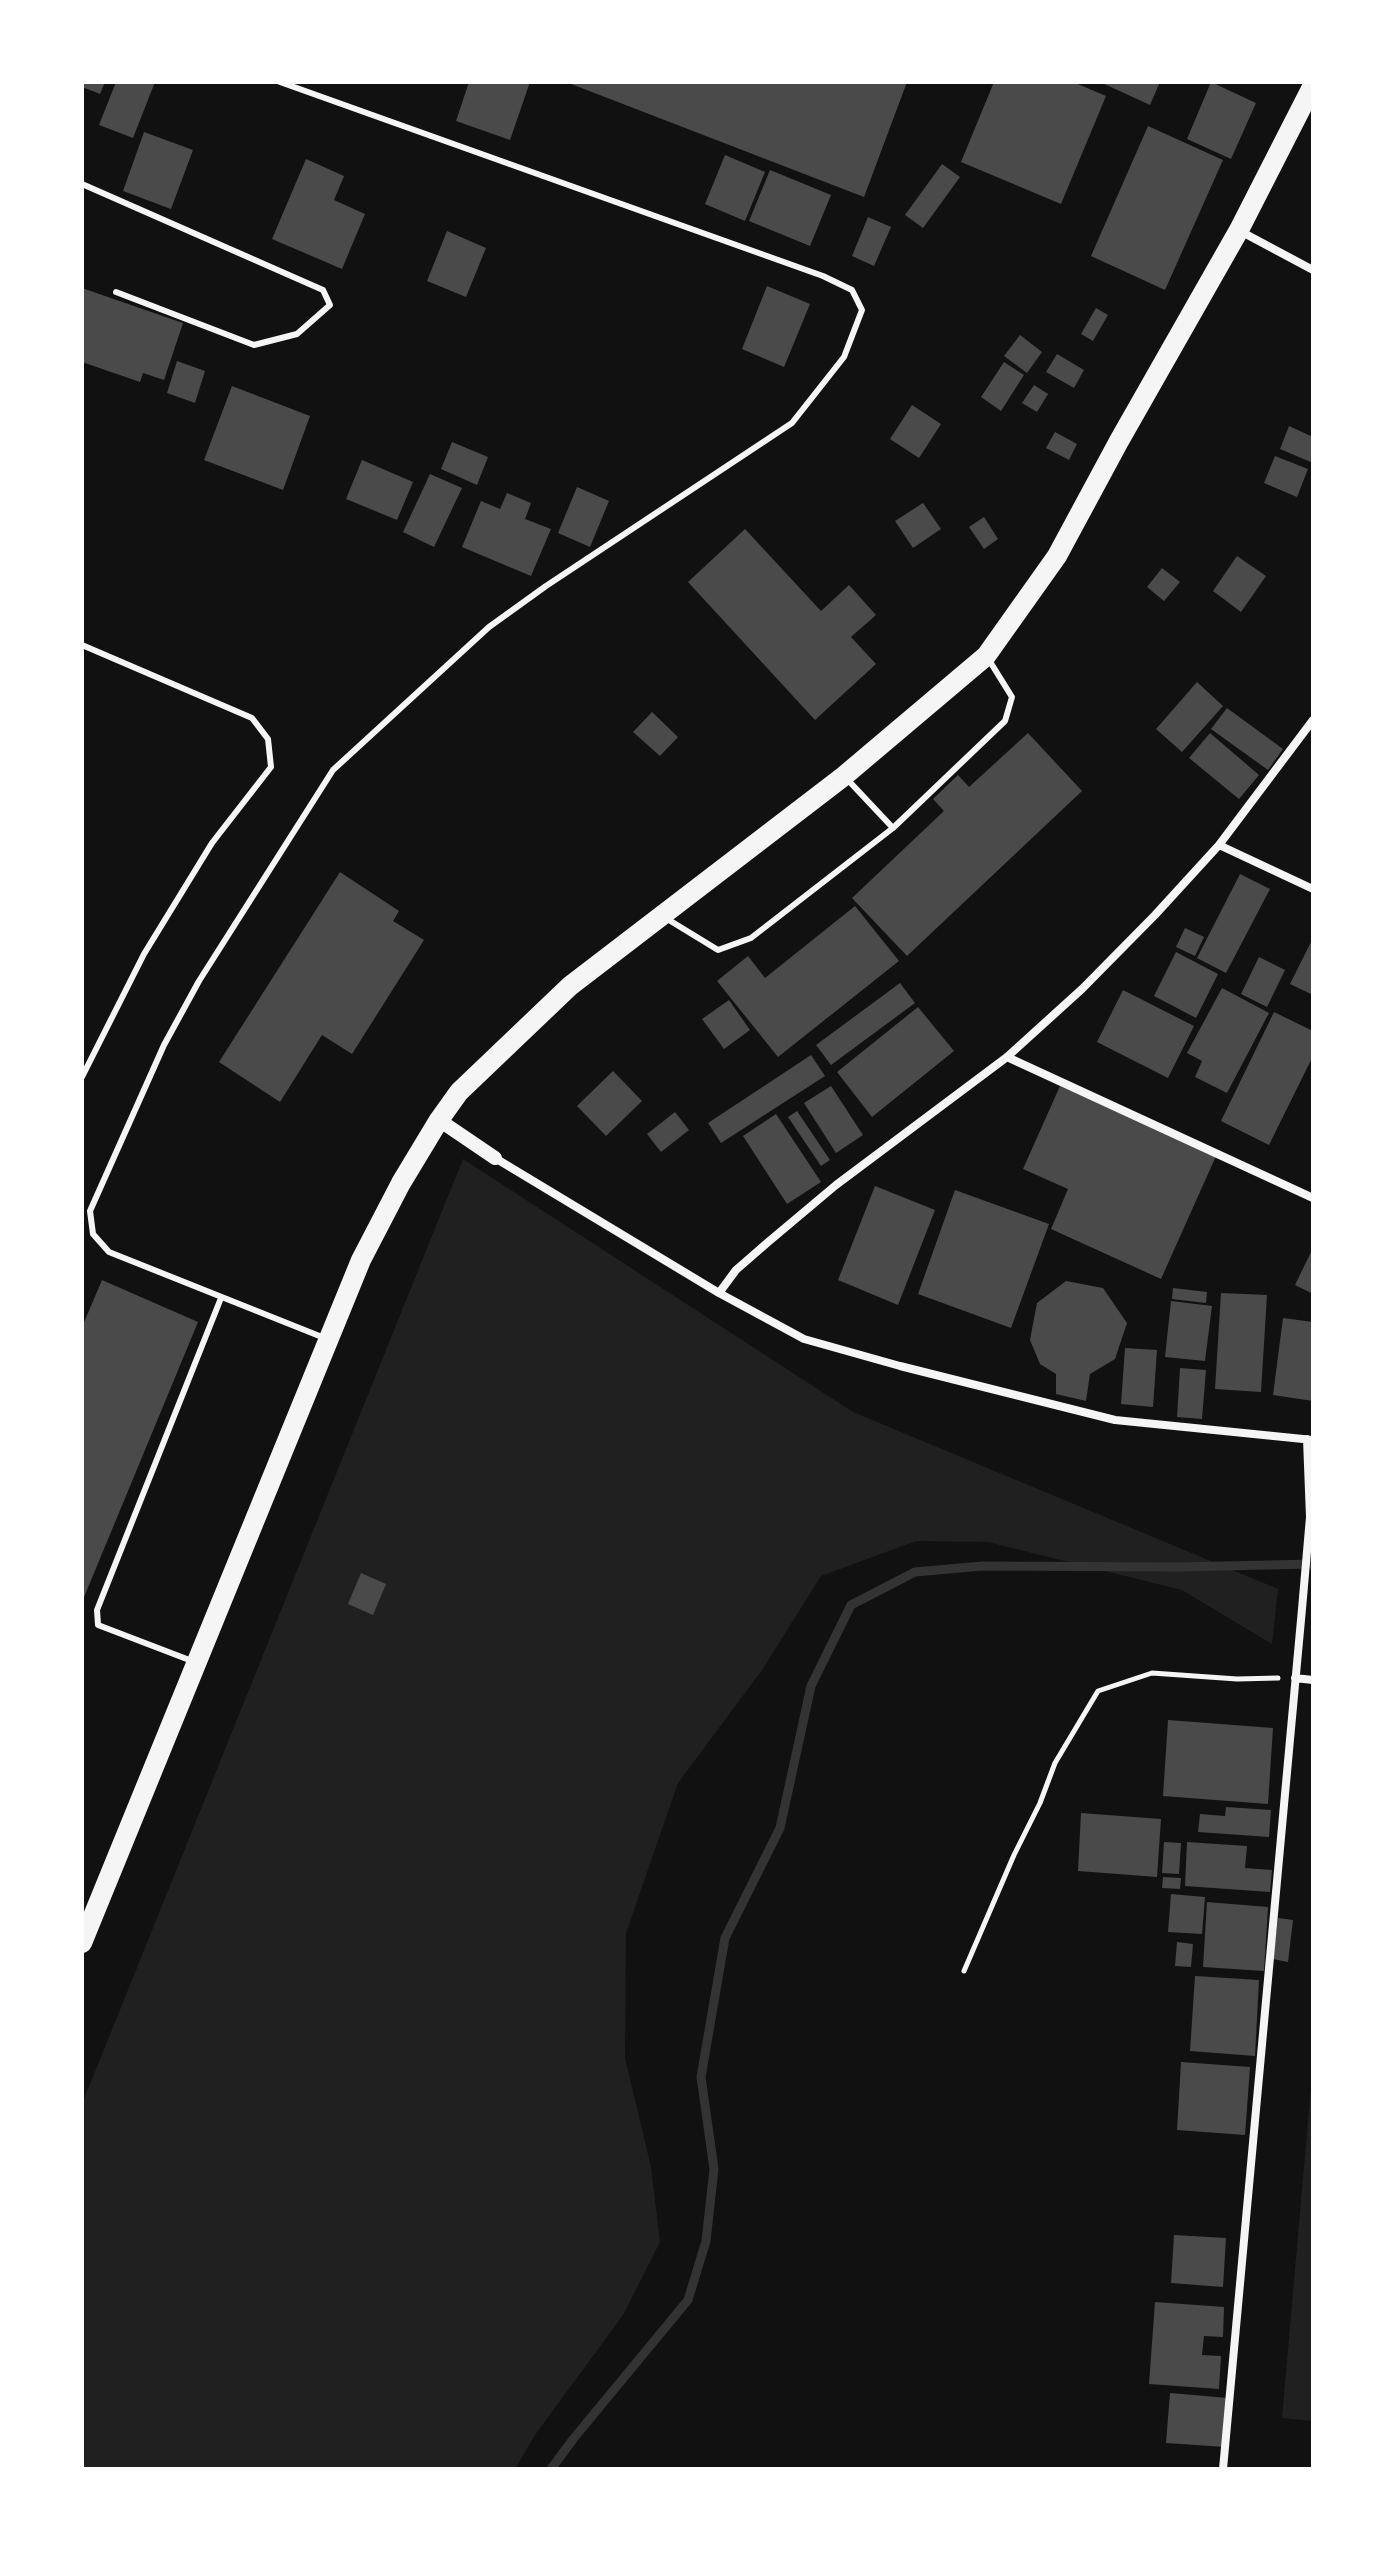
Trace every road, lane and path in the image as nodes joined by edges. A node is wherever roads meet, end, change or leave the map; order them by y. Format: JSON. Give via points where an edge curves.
{"nodes":[{"id":1,"x":280,"y":82,"type":"edge"},
{"id":2,"x":1313,"y":85,"type":"edge"},
{"id":3,"x":82,"y":184,"type":"edge"},
{"id":4,"x":1239,"y":230,"type":"junction"},
{"id":5,"x":1313,"y":270,"type":"edge"},
{"id":6,"x":116,"y":292,"type":"dead end"},
{"id":7,"x":82,"y":645,"type":"edge"},
{"id":8,"x":986,"y":656,"type":"junction"},
{"id":9,"x":1313,"y":720,"type":"edge"},
{"id":10,"x":844,"y":776,"type":"junction"},
{"id":11,"x":893,"y":828,"type":"junction"},
{"id":12,"x":1219,"y":845,"type":"junction"},
{"id":13,"x":1313,"y":889,"type":"edge"},
{"id":14,"x":661,"y":916,"type":"junction"},
{"id":15,"x":1007,"y":1057,"type":"junction"},
{"id":16,"x":82,"y":1077,"type":"edge"},
{"id":17,"x":439,"y":1120,"type":"junction"},
{"id":18,"x":495,"y":1158,"type":"joint"},
{"id":19,"x":1313,"y":1198,"type":"edge"},
{"id":20,"x":82,"y":1231,"type":"edge"},
{"id":21,"x":93,"y":1234,"type":"junction"},
{"id":22,"x":719,"y":1293,"type":"junction"},
{"id":23,"x":221,"y":1298,"type":"junction"},
{"id":24,"x":328,"y":1340,"type":"junction"},
{"id":25,"x":1310,"y":1440,"type":"edge"},
{"id":26,"x":197,"y":1662,"type":"junction"},
{"id":27,"x":1295,"y":1678,"type":"junction"},
{"id":28,"x":1313,"y":1680,"type":"edge"},
{"id":29,"x":82,"y":1943,"type":"edge"},
{"id":30,"x":964,"y":1971,"type":"dead end"},
{"id":31,"x":1223,"y":2469,"type":"edge"}],
"edges":[{"from":1,"to":21,"type":"lane","via":[[823,276],[852,290],[862,310],[844,357],[792,423],[489,627],[333,770],[164,1045],[90,1211]]},
{"from":2,"to":4,"type":"main road"},
{"from":3,"to":6,"type":"lane","via":[[323,290],[330,305],[297,334],[254,345]]},
{"from":4,"to":5,"type":"street"},
{"from":4,"to":8,"type":"main road","via":[[1057,556]]},
{"from":7,"to":16,"type":"lane","via":[[252,718],[268,739],[271,767],[212,843],[151,942]]},
{"from":8,"to":10,"type":"main road"},
{"from":8,"to":11,"type":"lane","via":[[1012,697],[1005,721]]},
{"from":9,"to":12,"type":"street"},
{"from":10,"to":11,"type":"lane"},
{"from":10,"to":14,"type":"main road"},
{"from":11,"to":14,"type":"lane","via":[[751,938],[718,950]]},
{"from":12,"to":13,"type":"street"},
{"from":12,"to":15,"type":"street","via":[[1092,979]]},
{"from":14,"to":17,"type":"main road","via":[[570,986],[459,1092]]},
{"from":15,"to":19,"type":"street"},
{"from":15,"to":22,"type":"street","via":[[836,1185],[736,1270]]},
{"from":17,"to":18,"type":"street"},
{"from":17,"to":24,"type":"main road","via":[[361,1260]]},
{"from":18,"to":22,"type":"street"},
{"from":20,"to":21,"type":"lane"},
{"from":21,"to":23,"type":"lane","via":[[109,1252]]},
{"from":22,"to":25,"type":"street","via":[[804,1339],[1115,1420]]},
{"from":23,"to":24,"type":"lane"},
{"from":23,"to":26,"type":"lane","via":[[97,1610],[98,1625]]},
{"from":24,"to":26,"type":"main road"},
{"from":25,"to":27,"type":"street","via":[[1310,1517]]},
{"from":26,"to":29,"type":"main road"},
{"from":27,"to":28,"type":"street"},
{"from":27,"to":30,"type":"path","via":[[1152,1673],[1098,1691],[1055,1763]]},
{"from":27,"to":31,"type":"street"}]}
